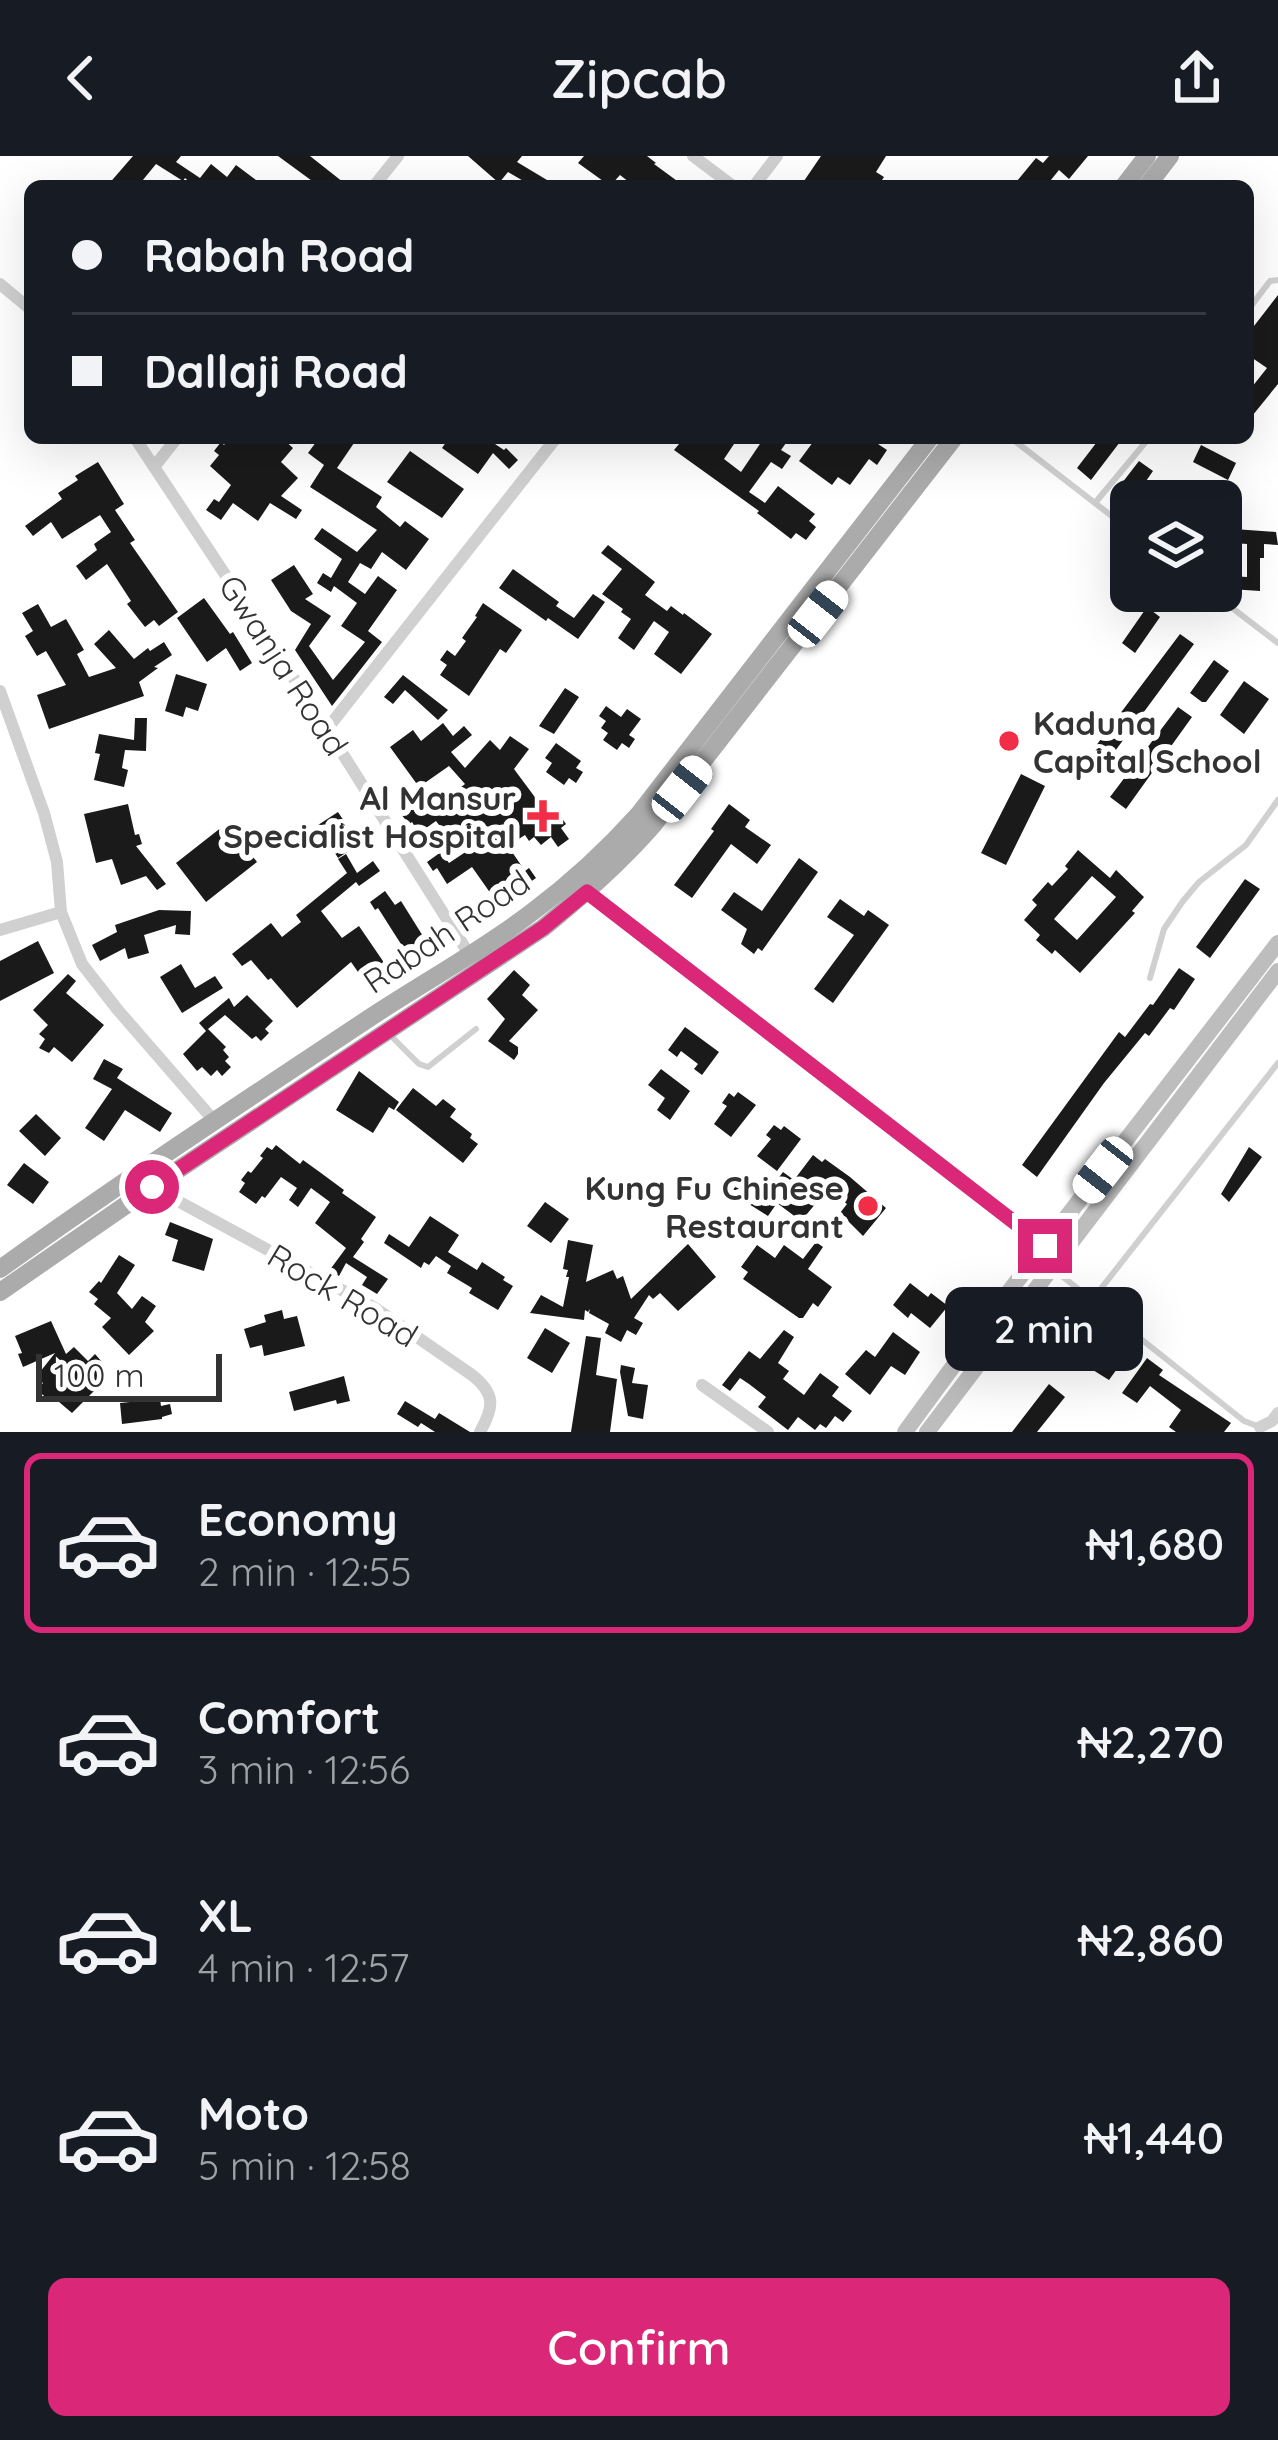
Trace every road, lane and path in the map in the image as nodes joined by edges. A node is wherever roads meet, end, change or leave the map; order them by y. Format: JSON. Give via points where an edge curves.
{"nodes":[{"id":1,"x":398,"y":156,"type":"edge"},
{"id":2,"x":693,"y":156,"type":"edge"},
{"id":3,"x":777,"y":156,"type":"edge"},
{"id":4,"x":1147,"y":156,"type":"edge"},
{"id":5,"x":1170,"y":156,"type":"edge"},
{"id":6,"x":379,"y":180,"type":"edge"},
{"id":7,"x":725,"y":180,"type":"edge"},
{"id":8,"x":759,"y":180,"type":"edge"},
{"id":9,"x":1129,"y":180,"type":"edge"},
{"id":10,"x":1152,"y":180,"type":"edge"},
{"id":11,"x":1278,"y":280,"type":"edge"},
{"id":12,"x":0,"y":284,"type":"edge"},
{"id":13,"x":1254,"y":302,"type":"edge"},
{"id":14,"x":24,"y":304,"type":"edge"},
{"id":15,"x":138,"y":444,"type":"edge"},
{"id":16,"x":172,"y":444,"type":"edge"},
{"id":17,"x":551,"y":444,"type":"edge"},
{"id":18,"x":925,"y":444,"type":"edge"},
{"id":19,"x":949,"y":444,"type":"edge"},
{"id":20,"x":1019,"y":444,"type":"edge"},
{"id":21,"x":1144,"y":444,"type":"edge"},
{"id":22,"x":154,"y":467,"type":"junction"},
{"id":23,"x":1095,"y":503,"type":"junction"},
{"id":24,"x":1110,"y":514,"type":"edge"},
{"id":25,"x":1237,"y":612,"type":"edge"},
{"id":26,"x":1278,"y":643,"type":"edge"},
{"id":27,"x":0,"y":691,"type":"edge"},
{"id":28,"x":327,"y":729,"type":"junction"},
{"id":29,"x":1278,"y":800,"type":"edge"},
{"id":30,"x":587,"y":892,"type":"junction"},
{"id":31,"x":61,"y":912,"type":"junction"},
{"id":32,"x":0,"y":929,"type":"edge"},
{"id":33,"x":1278,"y":943,"type":"edge"},
{"id":34,"x":470,"y":954,"type":"junction"},
{"id":35,"x":1278,"y":971,"type":"edge"},
{"id":36,"x":1150,"y":978,"type":"dead end"},
{"id":37,"x":476,"y":1029,"type":"dead end"},
{"id":38,"x":386,"y":1031,"type":"junction"},
{"id":39,"x":1278,"y":1063,"type":"edge"},
{"id":40,"x":216,"y":1123,"type":"junction"},
{"id":41,"x":152,"y":1187,"type":"junction"},
{"id":42,"x":1045,"y":1246,"type":"junction"},
{"id":43,"x":1050,"y":1267,"type":"junction"},
{"id":44,"x":0,"y":1269,"type":"edge"},
{"id":45,"x":0,"y":1292,"type":"edge"},
{"id":46,"x":1092,"y":1300,"type":"junction"},
{"id":47,"x":703,"y":1384,"type":"dead end"},
{"id":48,"x":1278,"y":1413,"type":"edge"},
{"id":49,"x":1260,"y":1427,"type":"joint"},
{"id":50,"x":480,"y":1432,"type":"edge"},
{"id":51,"x":768,"y":1432,"type":"edge"},
{"id":52,"x":905,"y":1432,"type":"edge"},
{"id":53,"x":927,"y":1432,"type":"edge"}],
"edges":[{"from":1,"to":6,"type":"street"},
{"from":2,"to":7,"type":"street"},
{"from":3,"to":8,"type":"street"},
{"from":4,"to":9,"type":"main road"},
{"from":5,"to":10,"type":"main road"},
{"from":11,"to":13,"type":"lane"},
{"from":12,"to":14,"type":"street"},
{"from":15,"to":22,"type":"street","name":"Gwanja Road"},
{"from":16,"to":22,"type":"street"},
{"from":17,"to":28,"type":"street"},
{"from":18,"to":34,"type":"main road","name":"Rabah Road","via":[[639,814],[572,881]]},
{"from":19,"to":30,"type":"main road","name":"Rabah Road","via":[[654,824]]},
{"from":20,"to":23,"type":"lane"},
{"from":21,"to":23,"type":"lane"},
{"from":22,"to":28,"type":"street","name":"Gwanja Road"},
{"from":23,"to":24,"type":"lane"},
{"from":25,"to":26,"type":"lane"},
{"from":27,"to":31,"type":"street","via":[[44,813]]},
{"from":28,"to":34,"type":"street","name":"Gwanja Road"},
{"from":29,"to":36,"type":"lane","via":[[1246,844],[1183,902],[1164,929]]},
{"from":30,"to":38,"type":"main road","name":"Rabah Road"},
{"from":30,"to":42,"type":"street"},
{"from":31,"to":32,"type":"street"},
{"from":31,"to":40,"type":"street","via":[[82,964]]},
{"from":33,"to":42,"type":"main road"},
{"from":34,"to":40,"type":"main road","name":"Rabah Road"},
{"from":35,"to":43,"type":"main road"},
{"from":37,"to":38,"type":"lane","via":[[428,1067]]},
{"from":38,"to":41,"type":"main road","name":"Rabah Road"},
{"from":39,"to":46,"type":"lane"},
{"from":40,"to":44,"type":"main road","name":"Rabah Road"},
{"from":41,"to":45,"type":"main road","name":"Rabah Road"},
{"from":41,"to":50,"type":"street","name":"Rock Road","via":[[375,1308],[472,1375],[490,1400]]},
{"from":42,"to":52,"type":"main road"},
{"from":43,"to":46,"type":"lane"},
{"from":43,"to":53,"type":"main road"},
{"from":46,"to":49,"type":"lane"},
{"from":47,"to":51,"type":"street"},
{"from":48,"to":49,"type":"street"}]}
